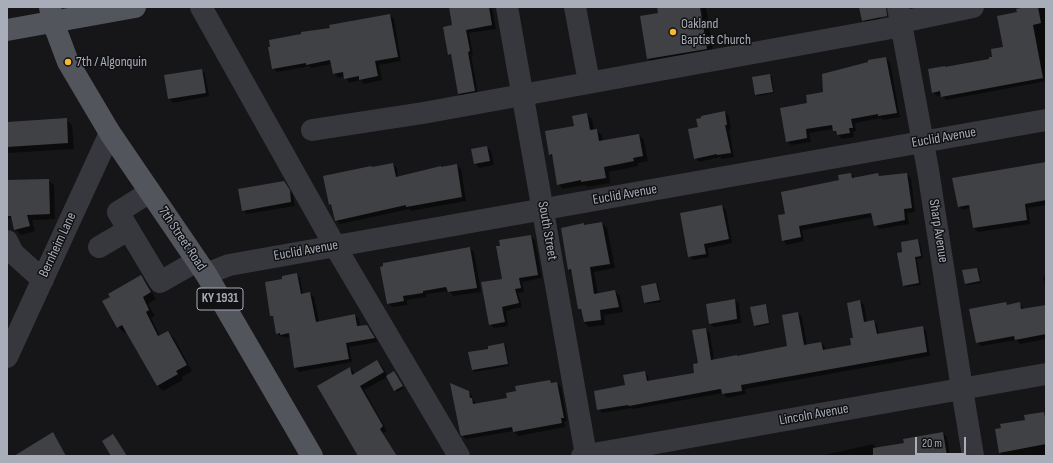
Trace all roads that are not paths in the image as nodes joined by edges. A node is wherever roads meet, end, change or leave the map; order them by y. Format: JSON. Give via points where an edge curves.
{"nodes":[{"id":1,"x":135,"y":7,"type":"edge"},
{"id":2,"x":201,"y":7,"type":"edge"},
{"id":3,"x":507,"y":7,"type":"edge"},
{"id":4,"x":575,"y":7,"type":"edge"},
{"id":5,"x":973,"y":7,"type":"edge"},
{"id":6,"x":52,"y":14,"type":"edge"},
{"id":7,"x":900,"y":18,"type":"edge"},
{"id":8,"x":7,"y":30,"type":"edge"},
{"id":9,"x":589,"y":82,"type":"junction"},
{"id":10,"x":522,"y":95,"type":"junction"},
{"id":11,"x":1046,"y":120,"type":"edge"},
{"id":12,"x":312,"y":130,"type":"dead end"},
{"id":13,"x":110,"y":133,"type":"junction"},
{"id":14,"x":923,"y":142,"type":"junction"},
{"id":15,"x":150,"y":192,"type":"junction"},
{"id":16,"x":543,"y":209,"type":"junction"},
{"id":17,"x":128,"y":230,"type":"junction"},
{"id":18,"x":7,"y":241,"type":"edge"},
{"id":19,"x":335,"y":246,"type":"junction"},
{"id":20,"x":99,"y":247,"type":"dead end"},
{"id":21,"x":201,"y":268,"type":"junction"},
{"id":22,"x":43,"y":280,"type":"junction"},
{"id":23,"x":7,"y":357,"type":"edge"},
{"id":24,"x":1046,"y":374,"type":"edge"},
{"id":25,"x":962,"y":389,"type":"junction"},
{"id":26,"x":312,"y":456,"type":"edge"},
{"id":27,"x":459,"y":456,"type":"edge"},
{"id":28,"x":584,"y":456,"type":"edge"},
{"id":29,"x":973,"y":456,"type":"edge"}],
"edges":[{"from":1,"to":6,"type":"main road"},
{"from":2,"to":19,"type":"street"},
{"from":3,"to":10,"type":"street","name":"South Street"},
{"from":4,"to":9,"type":"street"},
{"from":5,"to":7,"type":"street"},
{"from":6,"to":8,"type":"main road"},
{"from":6,"to":13,"type":"main road","name":"7th Street Road","number":"KY 1931","via":[[68,62]]},
{"from":7,"to":9,"type":"street"},
{"from":7,"to":14,"type":"street","name":"Sharp Avenue"},
{"from":9,"to":10,"type":"street"},
{"from":10,"to":12,"type":"street"},
{"from":10,"to":16,"type":"street","name":"South Street"},
{"from":11,"to":14,"type":"street","name":"Euclid Avenue"},
{"from":13,"to":15,"type":"main road","name":"7th Street Road","number":"KY 1931"},
{"from":13,"to":22,"type":"street","name":"Bernheim Lane"},
{"from":14,"to":16,"type":"street","name":"Euclid Avenue"},
{"from":14,"to":25,"type":"street","name":"Sharp Avenue"},
{"from":15,"to":17,"type":"street","via":[[118,212]]},
{"from":15,"to":21,"type":"main road","name":"7th Street Road","number":"KY 1931"},
{"from":16,"to":19,"type":"street","name":"Euclid Avenue"},
{"from":16,"to":28,"type":"street","name":"South Street"},
{"from":17,"to":20,"type":"street"},
{"from":17,"to":21,"type":"street","name":"Euclid Avenue","via":[[160,282]]},
{"from":18,"to":22,"type":"street","via":[[13,253]]},
{"from":19,"to":21,"type":"street","name":"Euclid Avenue"},
{"from":19,"to":27,"type":"street"},
{"from":21,"to":26,"type":"main road","name":"7th Street Road","number":"KY 1931"},
{"from":22,"to":23,"type":"street","name":"Bernheim Lane"},
{"from":24,"to":25,"type":"street","name":"Lincoln Avenue"},
{"from":25,"to":28,"type":"street","name":"Lincoln Avenue"},
{"from":25,"to":29,"type":"street","name":"Sharp Avenue"}]}
